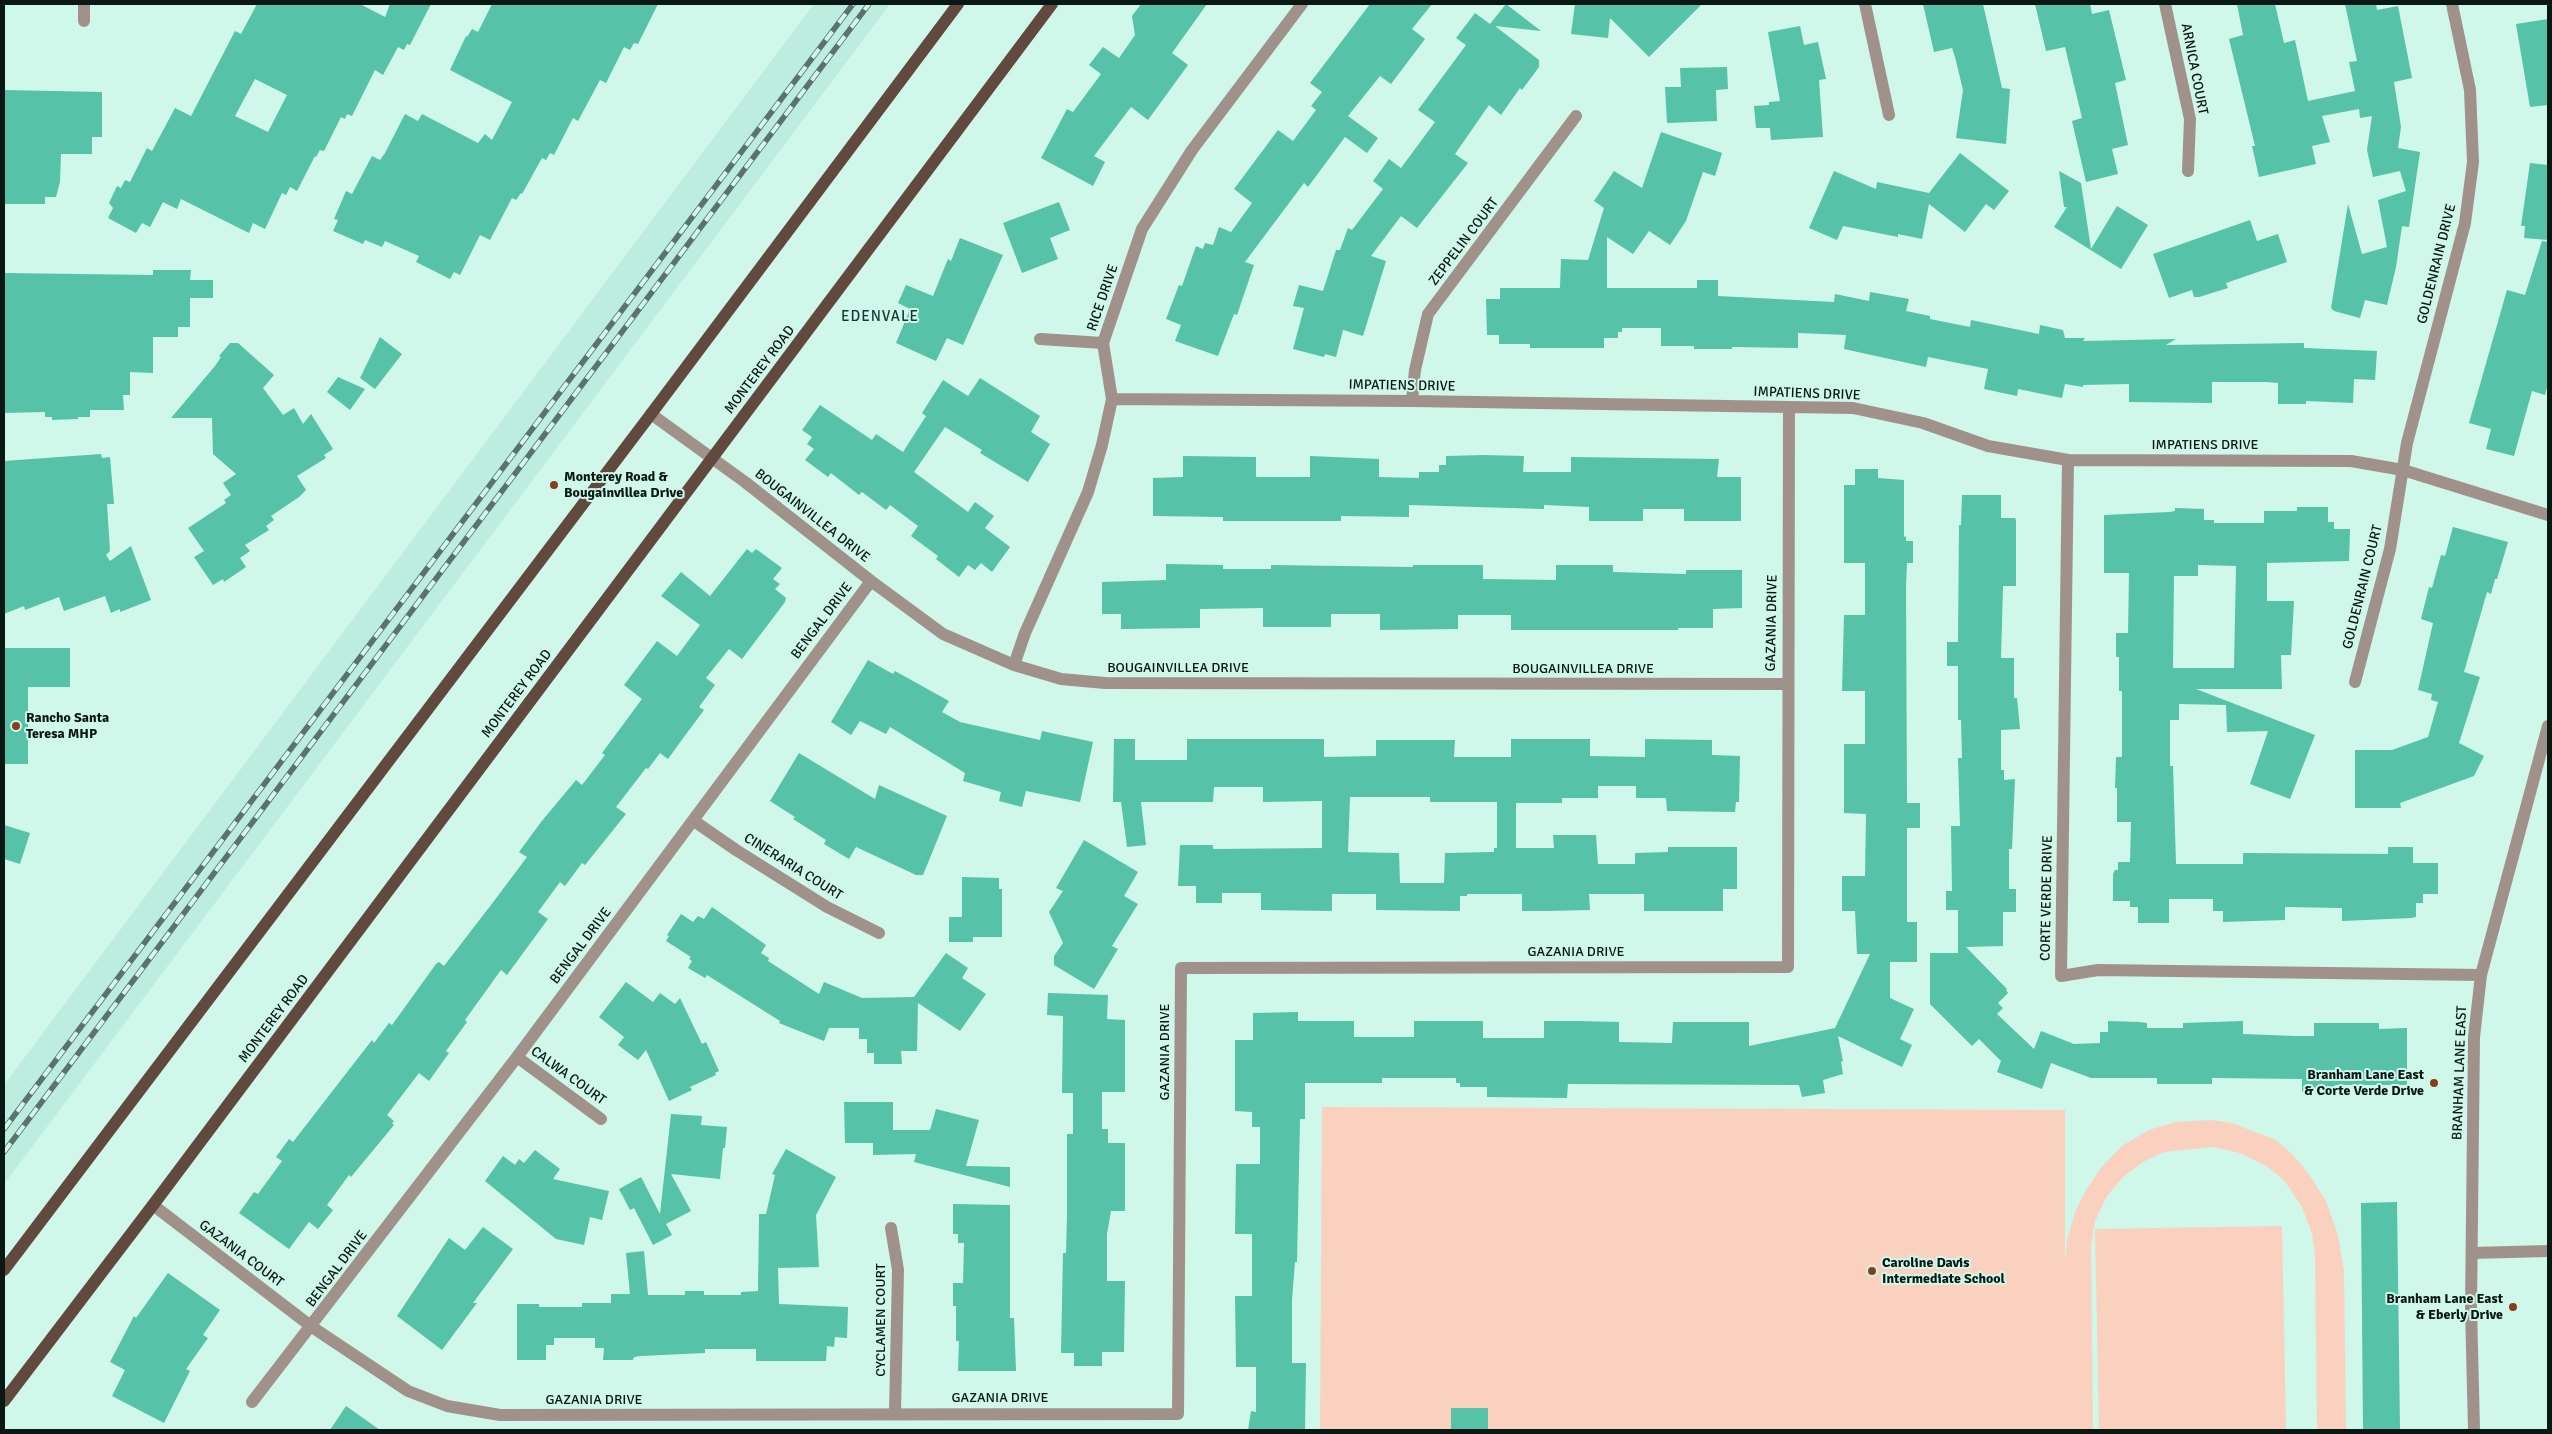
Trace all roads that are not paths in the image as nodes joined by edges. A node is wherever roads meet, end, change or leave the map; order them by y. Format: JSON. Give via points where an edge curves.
{"nodes":[{"id":1,"x":84,"y":4,"type":"edge"},
{"id":2,"x":958,"y":4,"type":"edge"},
{"id":3,"x":1052,"y":4,"type":"edge"},
{"id":4,"x":1302,"y":4,"type":"edge"},
{"id":5,"x":1865,"y":4,"type":"edge"},
{"id":6,"x":2165,"y":4,"type":"edge"},
{"id":7,"x":2452,"y":4,"type":"edge"},
{"id":8,"x":84,"y":20,"type":"dead end"},
{"id":9,"x":1576,"y":116,"type":"dead end"},
{"id":10,"x":1889,"y":116,"type":"dead end"},
{"id":11,"x":2188,"y":171,"type":"dead end"},
{"id":12,"x":1040,"y":339,"type":"dead end"},
{"id":13,"x":1103,"y":342,"type":"junction"},
{"id":14,"x":1112,"y":399,"type":"junction"},
{"id":15,"x":1412,"y":401,"type":"junction"},
{"id":16,"x":1789,"y":408,"type":"junction"},
{"id":17,"x":652,"y":414,"type":"junction"},
{"id":18,"x":713,"y":459,"type":"junction"},
{"id":19,"x":2068,"y":460,"type":"junction"},
{"id":20,"x":2403,"y":470,"type":"junction"},
{"id":21,"x":2548,"y":515,"type":"edge"},
{"id":22,"x":871,"y":581,"type":"junction"},
{"id":23,"x":1014,"y":665,"type":"junction"},
{"id":24,"x":2355,"y":682,"type":"dead end"},
{"id":25,"x":1787,"y":684,"type":"junction"},
{"id":26,"x":2548,"y":726,"type":"edge"},
{"id":27,"x":694,"y":821,"type":"junction"},
{"id":28,"x":879,"y":933,"type":"dead end"},
{"id":29,"x":2481,"y":974,"type":"junction"},
{"id":30,"x":516,"y":1057,"type":"junction"},
{"id":31,"x":601,"y":1119,"type":"dead end"},
{"id":32,"x":153,"y":1205,"type":"junction"},
{"id":33,"x":891,"y":1228,"type":"dead end"},
{"id":34,"x":2548,"y":1252,"type":"edge"},
{"id":35,"x":2472,"y":1253,"type":"junction"},
{"id":36,"x":4,"y":1270,"type":"edge"},
{"id":37,"x":312,"y":1326,"type":"junction"},
{"id":38,"x":4,"y":1401,"type":"edge"},
{"id":39,"x":252,"y":1402,"type":"dead end"},
{"id":40,"x":895,"y":1413,"type":"junction"},
{"id":41,"x":2474,"y":1430,"type":"edge"}],
"edges":[{"from":1,"to":8,"type":"street"},
{"from":2,"to":17,"type":"main road"},
{"from":3,"to":18,"type":"main road","name":"MONTEREY ROAD"},
{"from":4,"to":13,"type":"street","name":"RICE DRIVE","via":[[1192,150],[1142,229]]},
{"from":5,"to":10,"type":"street"},
{"from":6,"to":11,"type":"street","name":"ARNICA COURT","via":[[2190,119]]},
{"from":7,"to":20,"type":"street","name":"GOLDENRAIN DRIVE","via":[[2470,90],[2473,162],[2466,223]]},
{"from":9,"to":15,"type":"street","name":"ZEPPELIN COURT","via":[[1428,314],[1415,370]]},
{"from":12,"to":13,"type":"street"},
{"from":13,"to":14,"type":"street","name":"RICE DRIVE"},
{"from":14,"to":15,"type":"street","name":"IMPATIENS DRIVE"},
{"from":14,"to":23,"type":"street","name":"RICE DRIVE","via":[[1088,492]]},
{"from":15,"to":16,"type":"street","name":"IMPATIENS DRIVE"},
{"from":16,"to":19,"type":"street","name":"IMPATIENS DRIVE","via":[[1853,408],[1923,423],[1988,446]]},
{"from":16,"to":25,"type":"street","name":"GAZANIA DRIVE"},
{"from":17,"to":18,"type":"street","name":"BOUGAINVILLEA DRIVE"},
{"from":17,"to":36,"type":"main road"},
{"from":18,"to":22,"type":"street","name":"BOUGAINVILLEA DRIVE"},
{"from":18,"to":32,"type":"main road","name":"MONTEREY ROAD"},
{"from":19,"to":20,"type":"street","name":"IMPATIENS DRIVE","via":[[2351,462]]},
{"from":19,"to":29,"type":"street","name":"CORTE VERDE DRIVE","via":[[2061,976],[2098,970]]},
{"from":20,"to":21,"type":"street","name":"IMPATIENS DRIVE"},
{"from":20,"to":24,"type":"street","name":"GOLDENRAIN COURT","via":[[2390,549]]},
{"from":22,"to":23,"type":"street","name":"BOUGAINVILLEA DRIVE","via":[[943,634]]},
{"from":22,"to":27,"type":"street","name":"BENGAL DRIVE"},
{"from":23,"to":25,"type":"street","name":"BOUGAINVILLEA DRIVE","via":[[1061,679],[1105,683]]},
{"from":25,"to":40,"type":"street","name":"GAZANIA DRIVE","via":[[1788,967],[1181,968],[1178,1414]]},
{"from":26,"to":29,"type":"street","name":"BRANHAM LANE EAST"},
{"from":27,"to":28,"type":"street","name":"CINERARIA COURT","via":[[828,907]]},
{"from":27,"to":30,"type":"street","name":"BENGAL DRIVE"},
{"from":29,"to":35,"type":"street","name":"BRANHAM LANE EAST","via":[[2473,1055]]},
{"from":30,"to":31,"type":"street","name":"CALWA COURT"},
{"from":30,"to":37,"type":"street","name":"BENGAL DRIVE"},
{"from":32,"to":37,"type":"street","name":"GAZANIA COURT"},
{"from":32,"to":38,"type":"main road","name":"MONTEREY ROAD"},
{"from":33,"to":40,"type":"street","name":"CYCLAMEN COURT","via":[[898,1270]]},
{"from":34,"to":35,"type":"street"},
{"from":35,"to":41,"type":"street","name":"BRANHAM LANE EAST"},
{"from":37,"to":39,"type":"street","name":"BENGAL DRIVE"},
{"from":37,"to":40,"type":"street","name":"GAZANIA DRIVE","via":[[408,1391],[447,1406],[500,1415]]}]}
